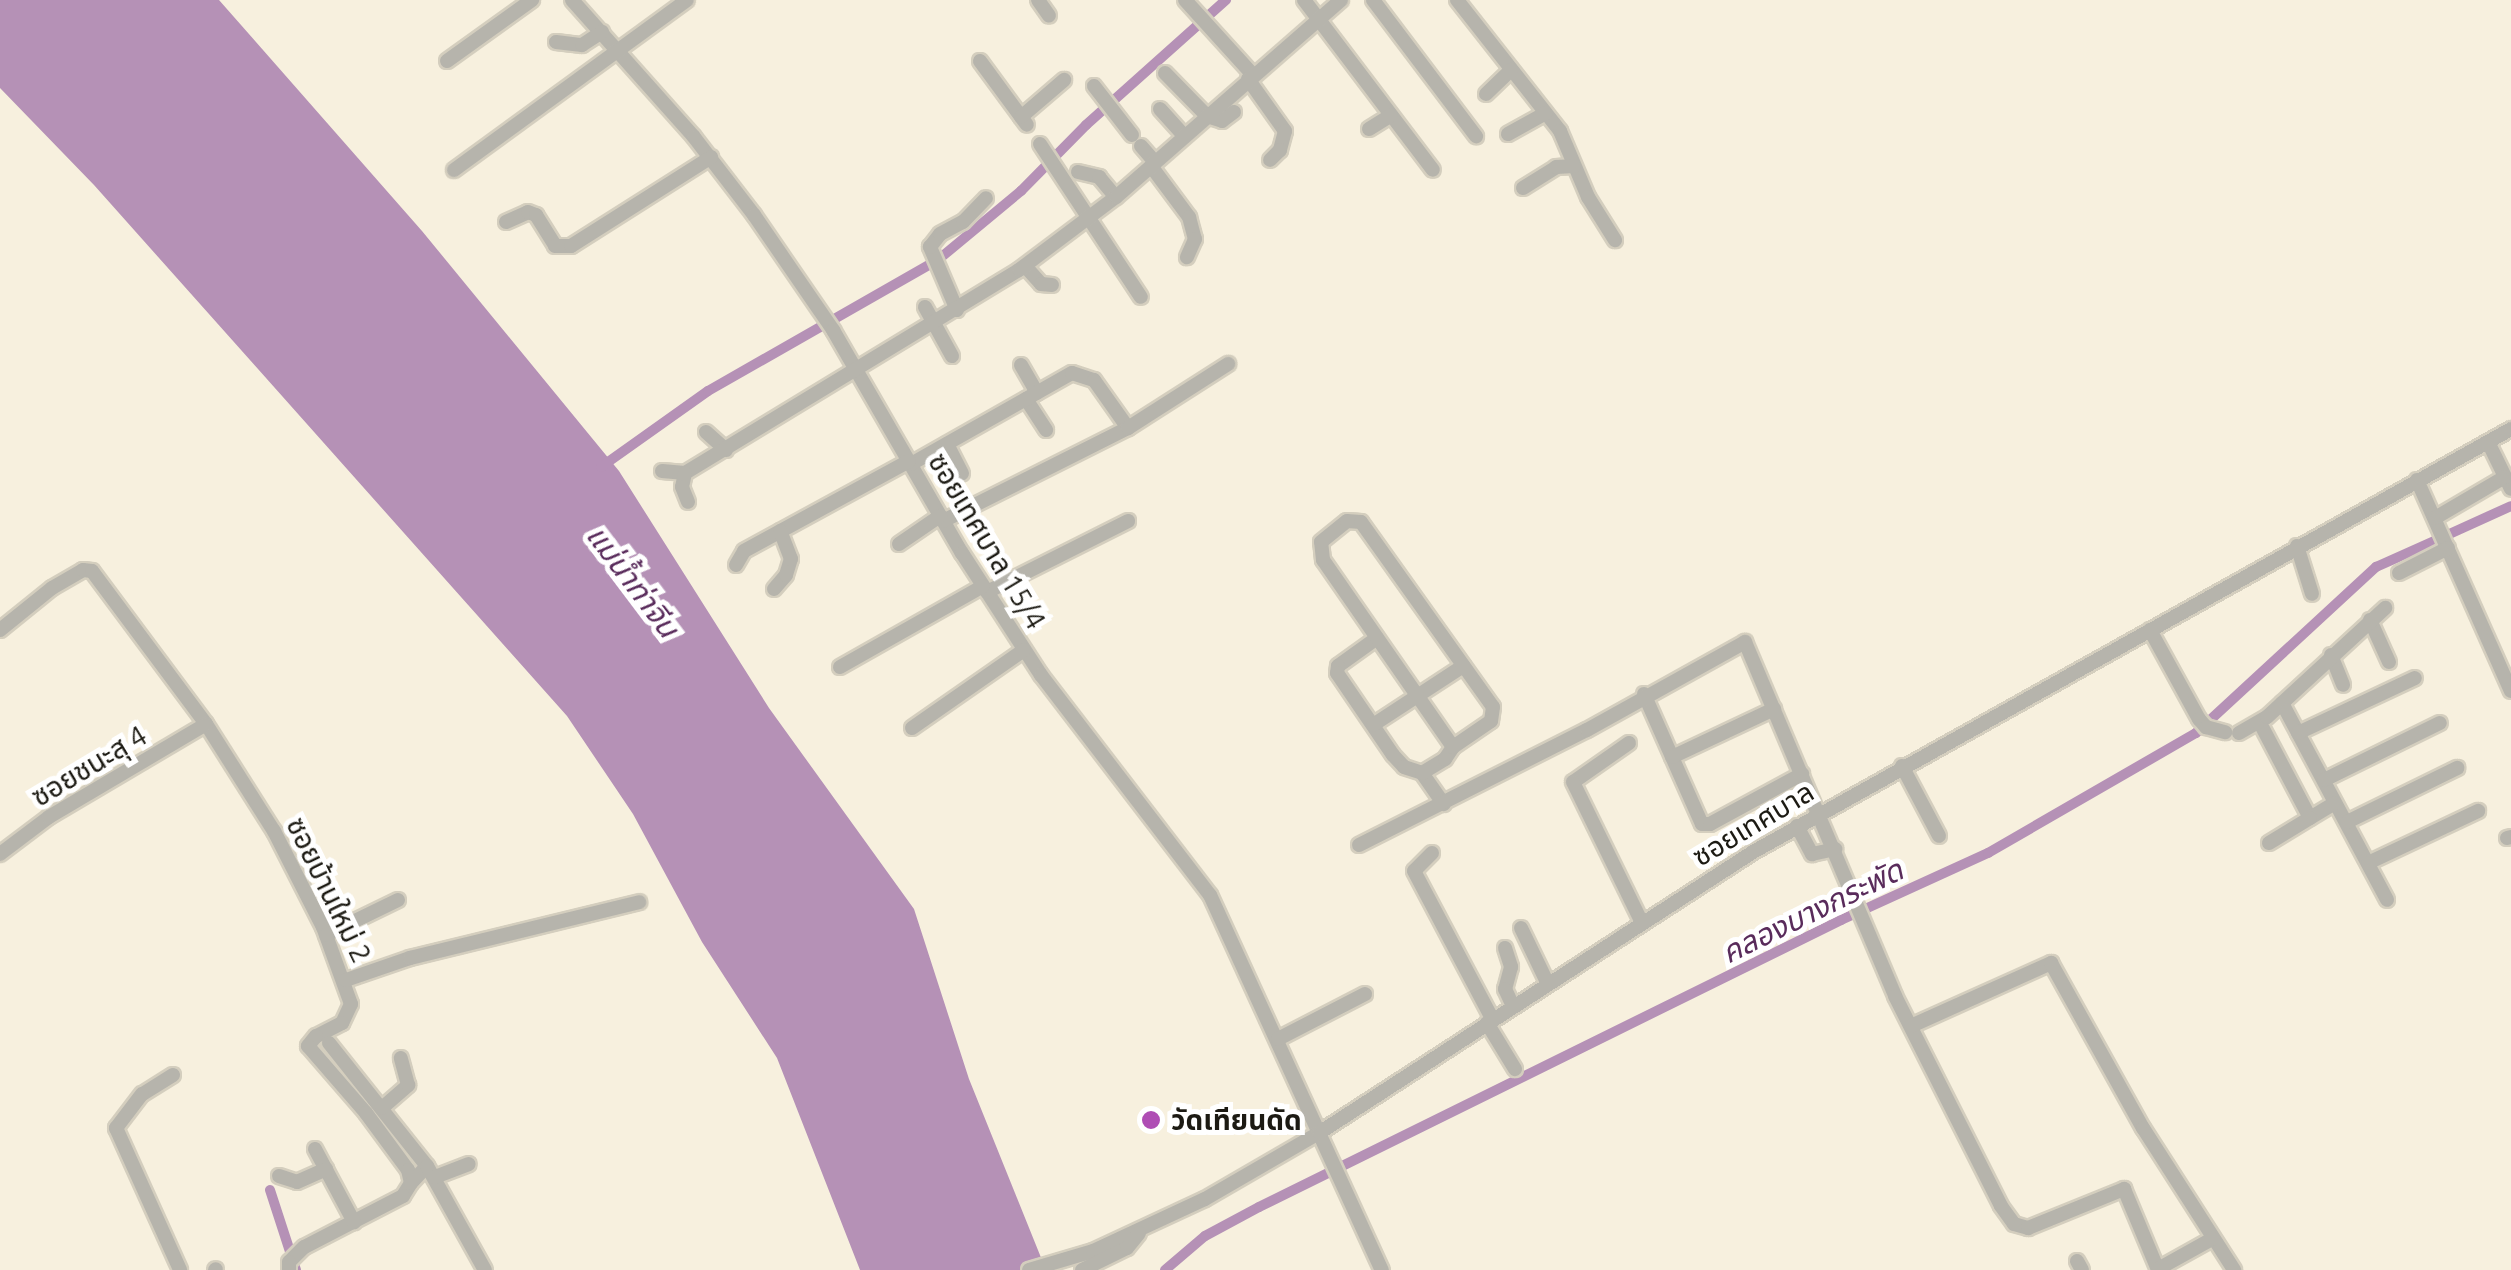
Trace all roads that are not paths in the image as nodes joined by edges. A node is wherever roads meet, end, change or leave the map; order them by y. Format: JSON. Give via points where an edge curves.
{"nodes":[{"id":1,"x":532,"y":0,"type":"edge"},
{"id":2,"x":572,"y":0,"type":"edge"},
{"id":3,"x":688,"y":0,"type":"edge"},
{"id":4,"x":1038,"y":0,"type":"edge"},
{"id":5,"x":1186,"y":0,"type":"edge"},
{"id":6,"x":1304,"y":0,"type":"edge"},
{"id":7,"x":1341,"y":0,"type":"edge"},
{"id":8,"x":1373,"y":0,"type":"edge"},
{"id":9,"x":1457,"y":0,"type":"edge"},
{"id":10,"x":1049,"y":16,"type":"dead end"},
{"id":11,"x":1318,"y":18,"type":"junction"},
{"id":12,"x":602,"y":32,"type":"junction"},
{"id":13,"x":556,"y":42,"type":"dead end"},
{"id":14,"x":618,"y":50,"type":"junction"},
{"id":15,"x":447,"y":61,"type":"dead end"},
{"id":16,"x":980,"y":61,"type":"dead end"},
{"id":17,"x":1511,"y":70,"type":"junction"},
{"id":18,"x":1165,"y":73,"type":"dead end"},
{"id":19,"x":1251,"y":77,"type":"junction"},
{"id":20,"x":1064,"y":80,"type":"dead end"},
{"id":21,"x":1486,"y":94,"type":"dead end"},
{"id":22,"x":1102,"y":97,"type":"dead end"},
{"id":23,"x":1160,"y":108,"type":"dead end"},
{"id":24,"x":1234,"y":112,"type":"dead end"},
{"id":25,"x":1546,"y":113,"type":"junction"},
{"id":26,"x":1391,"y":114,"type":"junction"},
{"id":27,"x":1207,"y":116,"type":"junction"},
{"id":28,"x":1369,"y":129,"type":"dead end"},
{"id":29,"x":1508,"y":134,"type":"dead end"},
{"id":30,"x":1184,"y":136,"type":"junction"},
{"id":31,"x":1476,"y":136,"type":"dead end"},
{"id":32,"x":1046,"y":152,"type":"dead end"},
{"id":33,"x":711,"y":157,"type":"junction"},
{"id":34,"x":1270,"y":160,"type":"dead end"},
{"id":35,"x":1153,"y":164,"type":"junction"},
{"id":36,"x":1574,"y":166,"type":"junction"},
{"id":37,"x":454,"y":170,"type":"dead end"},
{"id":38,"x":1433,"y":170,"type":"dead end"},
{"id":39,"x":1078,"y":172,"type":"dead end"},
{"id":40,"x":1522,"y":188,"type":"dead end"},
{"id":41,"x":1116,"y":197,"type":"junction"},
{"id":42,"x":986,"y":198,"type":"dead end"},
{"id":43,"x":1090,"y":218,"type":"junction"},
{"id":44,"x":506,"y":222,"type":"dead end"},
{"id":45,"x":1615,"y":240,"type":"dead end"},
{"id":46,"x":1187,"y":258,"type":"dead end"},
{"id":47,"x":1025,"y":266,"type":"junction"},
{"id":48,"x":1052,"y":285,"type":"dead end"},
{"id":49,"x":1141,"y":297,"type":"dead end"},
{"id":50,"x":924,"y":308,"type":"dead end"},
{"id":51,"x":957,"y":310,"type":"junction"},
{"id":52,"x":934,"y":325,"type":"junction"},
{"id":53,"x":952,"y":356,"type":"dead end"},
{"id":54,"x":1228,"y":364,"type":"dead end"},
{"id":55,"x":1021,"y":365,"type":"dead end"},
{"id":56,"x":857,"y":372,"type":"junction"},
{"id":57,"x":1032,"y":396,"type":"junction"},
{"id":58,"x":1128,"y":428,"type":"junction"},
{"id":59,"x":2511,"y":429,"type":"edge"},
{"id":60,"x":1046,"y":430,"type":"dead end"},
{"id":61,"x":706,"y":432,"type":"dead end"},
{"id":62,"x":2488,"y":442,"type":"junction"},
{"id":63,"x":947,"y":444,"type":"junction"},
{"id":64,"x":726,"y":450,"type":"junction"},
{"id":65,"x":910,"y":463,"type":"junction"},
{"id":66,"x":662,"y":470,"type":"dead end"},
{"id":67,"x":685,"y":473,"type":"junction"},
{"id":68,"x":962,"y":473,"type":"dead end"},
{"id":69,"x":2417,"y":480,"type":"junction"},
{"id":70,"x":2508,"y":483,"type":"edge"},
{"id":71,"x":688,"y":502,"type":"dead end"},
{"id":72,"x":942,"y":518,"type":"junction"},
{"id":73,"x":2435,"y":518,"type":"junction"},
{"id":74,"x":1128,"y":521,"type":"dead end"},
{"id":75,"x":780,"y":531,"type":"junction"},
{"id":76,"x":899,"y":544,"type":"dead end"},
{"id":77,"x":2297,"y":546,"type":"junction"},
{"id":78,"x":2448,"y":548,"type":"junction"},
{"id":79,"x":736,"y":565,"type":"dead end"},
{"id":80,"x":2399,"y":573,"type":"dead end"},
{"id":81,"x":774,"y":589,"type":"dead end"},
{"id":82,"x":985,"y":589,"type":"junction"},
{"id":83,"x":2312,"y":594,"type":"dead end"},
{"id":84,"x":2384,"y":608,"type":"dead end"},
{"id":85,"x":2370,"y":620,"type":"junction"},
{"id":86,"x":0,"y":630,"type":"edge"},
{"id":87,"x":2150,"y":630,"type":"junction"},
{"id":88,"x":1377,"y":638,"type":"junction"},
{"id":89,"x":1024,"y":650,"type":"junction"},
{"id":90,"x":2331,"y":655,"type":"junction"},
{"id":91,"x":2389,"y":662,"type":"dead end"},
{"id":92,"x":1463,"y":666,"type":"junction"},
{"id":93,"x":840,"y":667,"type":"dead end"},
{"id":94,"x":2415,"y":678,"type":"dead end"},
{"id":95,"x":2343,"y":686,"type":"dead end"},
{"id":96,"x":2511,"y":691,"type":"edge"},
{"id":97,"x":1644,"y":694,"type":"junction"},
{"id":98,"x":1419,"y":696,"type":"junction"},
{"id":99,"x":2282,"y":703,"type":"junction"},
{"id":100,"x":1774,"y":709,"type":"junction"},
{"id":101,"x":2260,"y":723,"type":"junction"},
{"id":102,"x":2440,"y":723,"type":"dead end"},
{"id":103,"x":206,"y":724,"type":"junction"},
{"id":104,"x":1373,"y":725,"type":"junction"},
{"id":105,"x":912,"y":728,"type":"dead end"},
{"id":106,"x":2298,"y":732,"type":"junction"},
{"id":107,"x":1629,"y":743,"type":"dead end"},
{"id":108,"x":1453,"y":747,"type":"junction"},
{"id":109,"x":1672,"y":757,"type":"junction"},
{"id":110,"x":1902,"y":766,"type":"junction"},
{"id":111,"x":2456,"y":768,"type":"dead end"},
{"id":112,"x":1422,"y":773,"type":"junction"},
{"id":113,"x":1802,"y":774,"type":"junction"},
{"id":114,"x":2324,"y":780,"type":"junction"},
{"id":115,"x":2336,"y":803,"type":"junction"},
{"id":116,"x":1444,"y":804,"type":"junction"},
{"id":117,"x":2478,"y":811,"type":"dead end"},
{"id":118,"x":1819,"y":814,"type":"junction"},
{"id":119,"x":2310,"y":818,"type":"junction"},
{"id":120,"x":2347,"y":822,"type":"junction"},
{"id":121,"x":1797,"y":826,"type":"junction"},
{"id":122,"x":1939,"y":836,"type":"dead end"},
{"id":123,"x":2269,"y":843,"type":"dead end"},
{"id":124,"x":1359,"y":845,"type":"dead end"},
{"id":125,"x":1835,"y":849,"type":"junction"},
{"id":126,"x":1432,"y":853,"type":"dead end"},
{"id":127,"x":0,"y":854,"type":"edge"},
{"id":128,"x":2368,"y":863,"type":"junction"},
{"id":129,"x":398,"y":900,"type":"dead end"},
{"id":130,"x":2388,"y":900,"type":"dead end"},
{"id":131,"x":639,"y":902,"type":"dead end"},
{"id":132,"x":1642,"y":923,"type":"junction"},
{"id":133,"x":1521,"y":928,"type":"dead end"},
{"id":134,"x":326,"y":935,"type":"junction"},
{"id":135,"x":1505,"y":948,"type":"dead end"},
{"id":136,"x":346,"y":980,"type":"junction"},
{"id":137,"x":1548,"y":984,"type":"junction"},
{"id":138,"x":1365,"y":994,"type":"dead end"},
{"id":139,"x":1513,"y":1006,"type":"junction"},
{"id":140,"x":1490,"y":1021,"type":"junction"},
{"id":141,"x":1911,"y":1026,"type":"junction"},
{"id":142,"x":1278,"y":1039,"type":"junction"},
{"id":143,"x":328,"y":1043,"type":"dead end"},
{"id":144,"x":401,"y":1058,"type":"dead end"},
{"id":145,"x":1515,"y":1069,"type":"dead end"},
{"id":146,"x":173,"y":1075,"type":"dead end"},
{"id":147,"x":382,"y":1108,"type":"junction"},
{"id":148,"x":1319,"y":1133,"type":"junction"},
{"id":149,"x":315,"y":1149,"type":"dead end"},
{"id":150,"x":469,"y":1164,"type":"dead end"},
{"id":151,"x":326,"y":1168,"type":"junction"},
{"id":152,"x":431,"y":1172,"type":"junction"},
{"id":153,"x":278,"y":1176,"type":"dead end"},
{"id":154,"x":411,"y":1183,"type":"junction"},
{"id":155,"x":354,"y":1222,"type":"junction"},
{"id":156,"x":1140,"y":1232,"type":"junction"},
{"id":157,"x":2212,"y":1239,"type":"junction"},
{"id":158,"x":180,"y":1270,"type":"edge"},
{"id":159,"x":288,"y":1270,"type":"edge"},
{"id":160,"x":485,"y":1270,"type":"edge"},
{"id":161,"x":1030,"y":1270,"type":"edge"},
{"id":162,"x":1082,"y":1270,"type":"edge"},
{"id":163,"x":1382,"y":1270,"type":"edge"},
{"id":164,"x":2158,"y":1270,"type":"edge"},
{"id":165,"x":2234,"y":1270,"type":"edge"}],
"edges":[{"from":1,"to":15,"type":"street"},
{"from":2,"to":12,"type":"street","name":"ซอยเทศบาล 15/4"},
{"from":3,"to":14,"type":"street"},
{"from":4,"to":10,"type":"street"},
{"from":5,"to":19,"type":"street"},
{"from":6,"to":11,"type":"street"},
{"from":7,"to":11,"type":"street"},
{"from":8,"to":31,"type":"street"},
{"from":9,"to":17,"type":"street"},
{"from":11,"to":19,"type":"street"},
{"from":11,"to":26,"type":"street"},
{"from":12,"to":13,"type":"street","via":[[582,44]]},
{"from":12,"to":14,"type":"street","name":"ซอยเทศบาล 15/4"},
{"from":14,"to":33,"type":"street","name":"ซอยเทศบาล 15/4"},
{"from":14,"to":37,"type":"street"},
{"from":16,"to":20,"type":"street","via":[[1024,121]]},
{"from":17,"to":21,"type":"street"},
{"from":17,"to":25,"type":"street"},
{"from":18,"to":27,"type":"street"},
{"from":19,"to":27,"type":"street"},
{"from":19,"to":34,"type":"street","via":[[1285,132]]},
{"from":22,"to":35,"type":"street"},
{"from":23,"to":30,"type":"street"},
{"from":24,"to":27,"type":"street","via":[[1222,121]]},
{"from":25,"to":29,"type":"street"},
{"from":25,"to":36,"type":"street"},
{"from":26,"to":28,"type":"street"},
{"from":26,"to":38,"type":"street"},
{"from":27,"to":30,"type":"street"},
{"from":30,"to":35,"type":"street"},
{"from":32,"to":43,"type":"street"},
{"from":33,"to":44,"type":"street","via":[[571,246],[556,246],[536,214]]},
{"from":33,"to":56,"type":"street","name":"ซอยเทศบาล 15/4"},
{"from":35,"to":41,"type":"street"},
{"from":35,"to":46,"type":"street","via":[[1189,217],[1194,240]]},
{"from":36,"to":40,"type":"street","via":[[1556,167]]},
{"from":36,"to":45,"type":"street"},
{"from":39,"to":41,"type":"street","via":[[1100,177]]},
{"from":41,"to":43,"type":"street"},
{"from":42,"to":51,"type":"street","via":[[940,234],[932,258]]},
{"from":43,"to":47,"type":"street"},
{"from":43,"to":49,"type":"street"},
{"from":47,"to":48,"type":"street","via":[[1041,284]]},
{"from":47,"to":51,"type":"street"},
{"from":50,"to":52,"type":"street"},
{"from":51,"to":52,"type":"street"},
{"from":52,"to":53,"type":"street"},
{"from":52,"to":56,"type":"street"},
{"from":54,"to":58,"type":"street"},
{"from":55,"to":57,"type":"street"},
{"from":56,"to":64,"type":"street"},
{"from":56,"to":65,"type":"street","name":"ซอยเทศบาล 15/4"},
{"from":57,"to":58,"type":"street","via":[[1072,373],[1086,374]]},
{"from":57,"to":60,"type":"street"},
{"from":57,"to":63,"type":"street"},
{"from":58,"to":72,"type":"street"},
{"from":59,"to":62,"type":"street","name":"ซอยเทศบาล"},
{"from":61,"to":64,"type":"street"},
{"from":62,"to":69,"type":"street","name":"ซอยเทศบาล"},
{"from":62,"to":70,"type":"street"},
{"from":63,"to":65,"type":"street"},
{"from":63,"to":68,"type":"street"},
{"from":64,"to":67,"type":"street"},
{"from":65,"to":72,"type":"street","name":"ซอยเทศบาล 15/4"},
{"from":65,"to":75,"type":"street"},
{"from":66,"to":67,"type":"street"},
{"from":67,"to":71,"type":"street"},
{"from":69,"to":73,"type":"street"},
{"from":69,"to":77,"type":"street","name":"ซอยเทศบาล"},
{"from":70,"to":73,"type":"street"},
{"from":72,"to":76,"type":"street"},
{"from":72,"to":82,"type":"street","name":"ซอยเทศบาล 15/4"},
{"from":73,"to":78,"type":"street"},
{"from":74,"to":82,"type":"street"},
{"from":75,"to":79,"type":"street","via":[[744,552]]},
{"from":75,"to":81,"type":"street","via":[[791,560]]},
{"from":77,"to":83,"type":"street"},
{"from":77,"to":87,"type":"street","name":"ซอยเทศบาล"},
{"from":78,"to":80,"type":"street"},
{"from":78,"to":96,"type":"street"},
{"from":82,"to":89,"type":"street","name":"ซอยเทศบาล 15/4"},
{"from":82,"to":93,"type":"street"},
{"from":84,"to":85,"type":"street"},
{"from":85,"to":90,"type":"street"},
{"from":85,"to":91,"type":"street"},
{"from":86,"to":103,"type":"street","name":"ซอยบ้านใหม่ 2","via":[[52,588],[88,570]]},
{"from":87,"to":101,"type":"street","via":[[2203,723],[2232,732]]},
{"from":87,"to":110,"type":"street","name":"ซอยเทศบาล"},
{"from":88,"to":92,"type":"street","via":[[1318,547],[1346,521],[1361,522]]},
{"from":88,"to":98,"type":"street"},
{"from":88,"to":104,"type":"street","via":[[1336,670]]},
{"from":89,"to":105,"type":"street"},
{"from":89,"to":142,"type":"street","name":"ซอยเทศบาล 15/4","via":[[1210,895]]},
{"from":90,"to":95,"type":"street"},
{"from":90,"to":99,"type":"street"},
{"from":92,"to":98,"type":"street"},
{"from":92,"to":108,"type":"street","via":[[1494,713]]},
{"from":94,"to":106,"type":"street"},
{"from":97,"to":100,"type":"street","via":[[1745,642]]},
{"from":97,"to":109,"type":"street"},
{"from":97,"to":116,"type":"street"},
{"from":98,"to":104,"type":"street"},
{"from":98,"to":108,"type":"street"},
{"from":99,"to":101,"type":"street"},
{"from":99,"to":106,"type":"street"},
{"from":100,"to":109,"type":"street"},
{"from":100,"to":113,"type":"street"},
{"from":101,"to":119,"type":"street"},
{"from":102,"to":114,"type":"street"},
{"from":103,"to":127,"type":"street","name":"ซอยชนะสุ 4","via":[[60,810]]},
{"from":103,"to":134,"type":"street","name":"ซอยบ้านใหม่ 2","via":[[274,830]]},
{"from":104,"to":112,"type":"street","via":[[1404,767]]},
{"from":106,"to":114,"type":"street"},
{"from":107,"to":132,"type":"street","via":[[1573,782]]},
{"from":108,"to":112,"type":"street"},
{"from":109,"to":113,"type":"street","via":[[1706,824]]},
{"from":110,"to":118,"type":"street","name":"ซอยเทศบาล"},
{"from":110,"to":122,"type":"street"},
{"from":111,"to":120,"type":"street"},
{"from":112,"to":116,"type":"street"},
{"from":113,"to":118,"type":"street"},
{"from":114,"to":115,"type":"street"},
{"from":115,"to":119,"type":"street"},
{"from":115,"to":120,"type":"street"},
{"from":116,"to":124,"type":"street"},
{"from":117,"to":128,"type":"street"},
{"from":118,"to":121,"type":"street","name":"ซอยเทศบาล"},
{"from":118,"to":125,"type":"street"},
{"from":119,"to":123,"type":"street"},
{"from":120,"to":128,"type":"street"},
{"from":121,"to":125,"type":"street","via":[[1812,854]]},
{"from":121,"to":132,"type":"street","name":"ซอยเทศบาล"},
{"from":125,"to":141,"type":"street"},
{"from":126,"to":140,"type":"street","via":[[1414,872]]},
{"from":128,"to":130,"type":"street"},
{"from":129,"to":134,"type":"street"},
{"from":131,"to":136,"type":"street"},
{"from":132,"to":137,"type":"street","name":"ซอยเทศบาล"},
{"from":133,"to":137,"type":"street"},
{"from":134,"to":136,"type":"street","name":"ซอยบ้านใหม่ 2"},
{"from":135,"to":139,"type":"street","via":[[1511,967],[1505,989]]},
{"from":136,"to":154,"type":"street","name":"ซอยบ้านใหม่ 2","via":[[350,1010],[308,1046],[366,1113]]},
{"from":137,"to":139,"type":"street","name":"ซอยเทศบาล"},
{"from":138,"to":142,"type":"street"},
{"from":139,"to":140,"type":"street","name":"ซอยเทศบาล"},
{"from":140,"to":145,"type":"street"},
{"from":140,"to":148,"type":"street","name":"ซอยเทศบาล"},
{"from":141,"to":157,"type":"street","via":[[2052,964]]},
{"from":141,"to":164,"type":"street","via":[[2014,1224],[2046,1224],[2124,1190]]},
{"from":142,"to":148,"type":"street","name":"ซอยเทศบาล 15/4"},
{"from":143,"to":147,"type":"street"},
{"from":144,"to":147,"type":"street","via":[[408,1085]]},
{"from":146,"to":158,"type":"street","via":[[142,1094],[116,1128]]},
{"from":147,"to":152,"type":"street"},
{"from":148,"to":156,"type":"street","name":"ซอยเทศบาล"},
{"from":148,"to":163,"type":"street","name":"ซอยเทศบาล 15/4"},
{"from":149,"to":151,"type":"street"},
{"from":150,"to":152,"type":"street"},
{"from":151,"to":153,"type":"street","via":[[297,1182]]},
{"from":151,"to":155,"type":"street"},
{"from":152,"to":154,"type":"street"},
{"from":152,"to":160,"type":"street"},
{"from":154,"to":155,"type":"street","via":[[403,1196]]},
{"from":155,"to":159,"type":"street","via":[[304,1247]]},
{"from":156,"to":161,"type":"street","name":"ซอยเทศบาล"},
{"from":156,"to":162,"type":"street","via":[[1127,1248]]},
{"from":157,"to":164,"type":"street"},
{"from":157,"to":165,"type":"street"}]}
